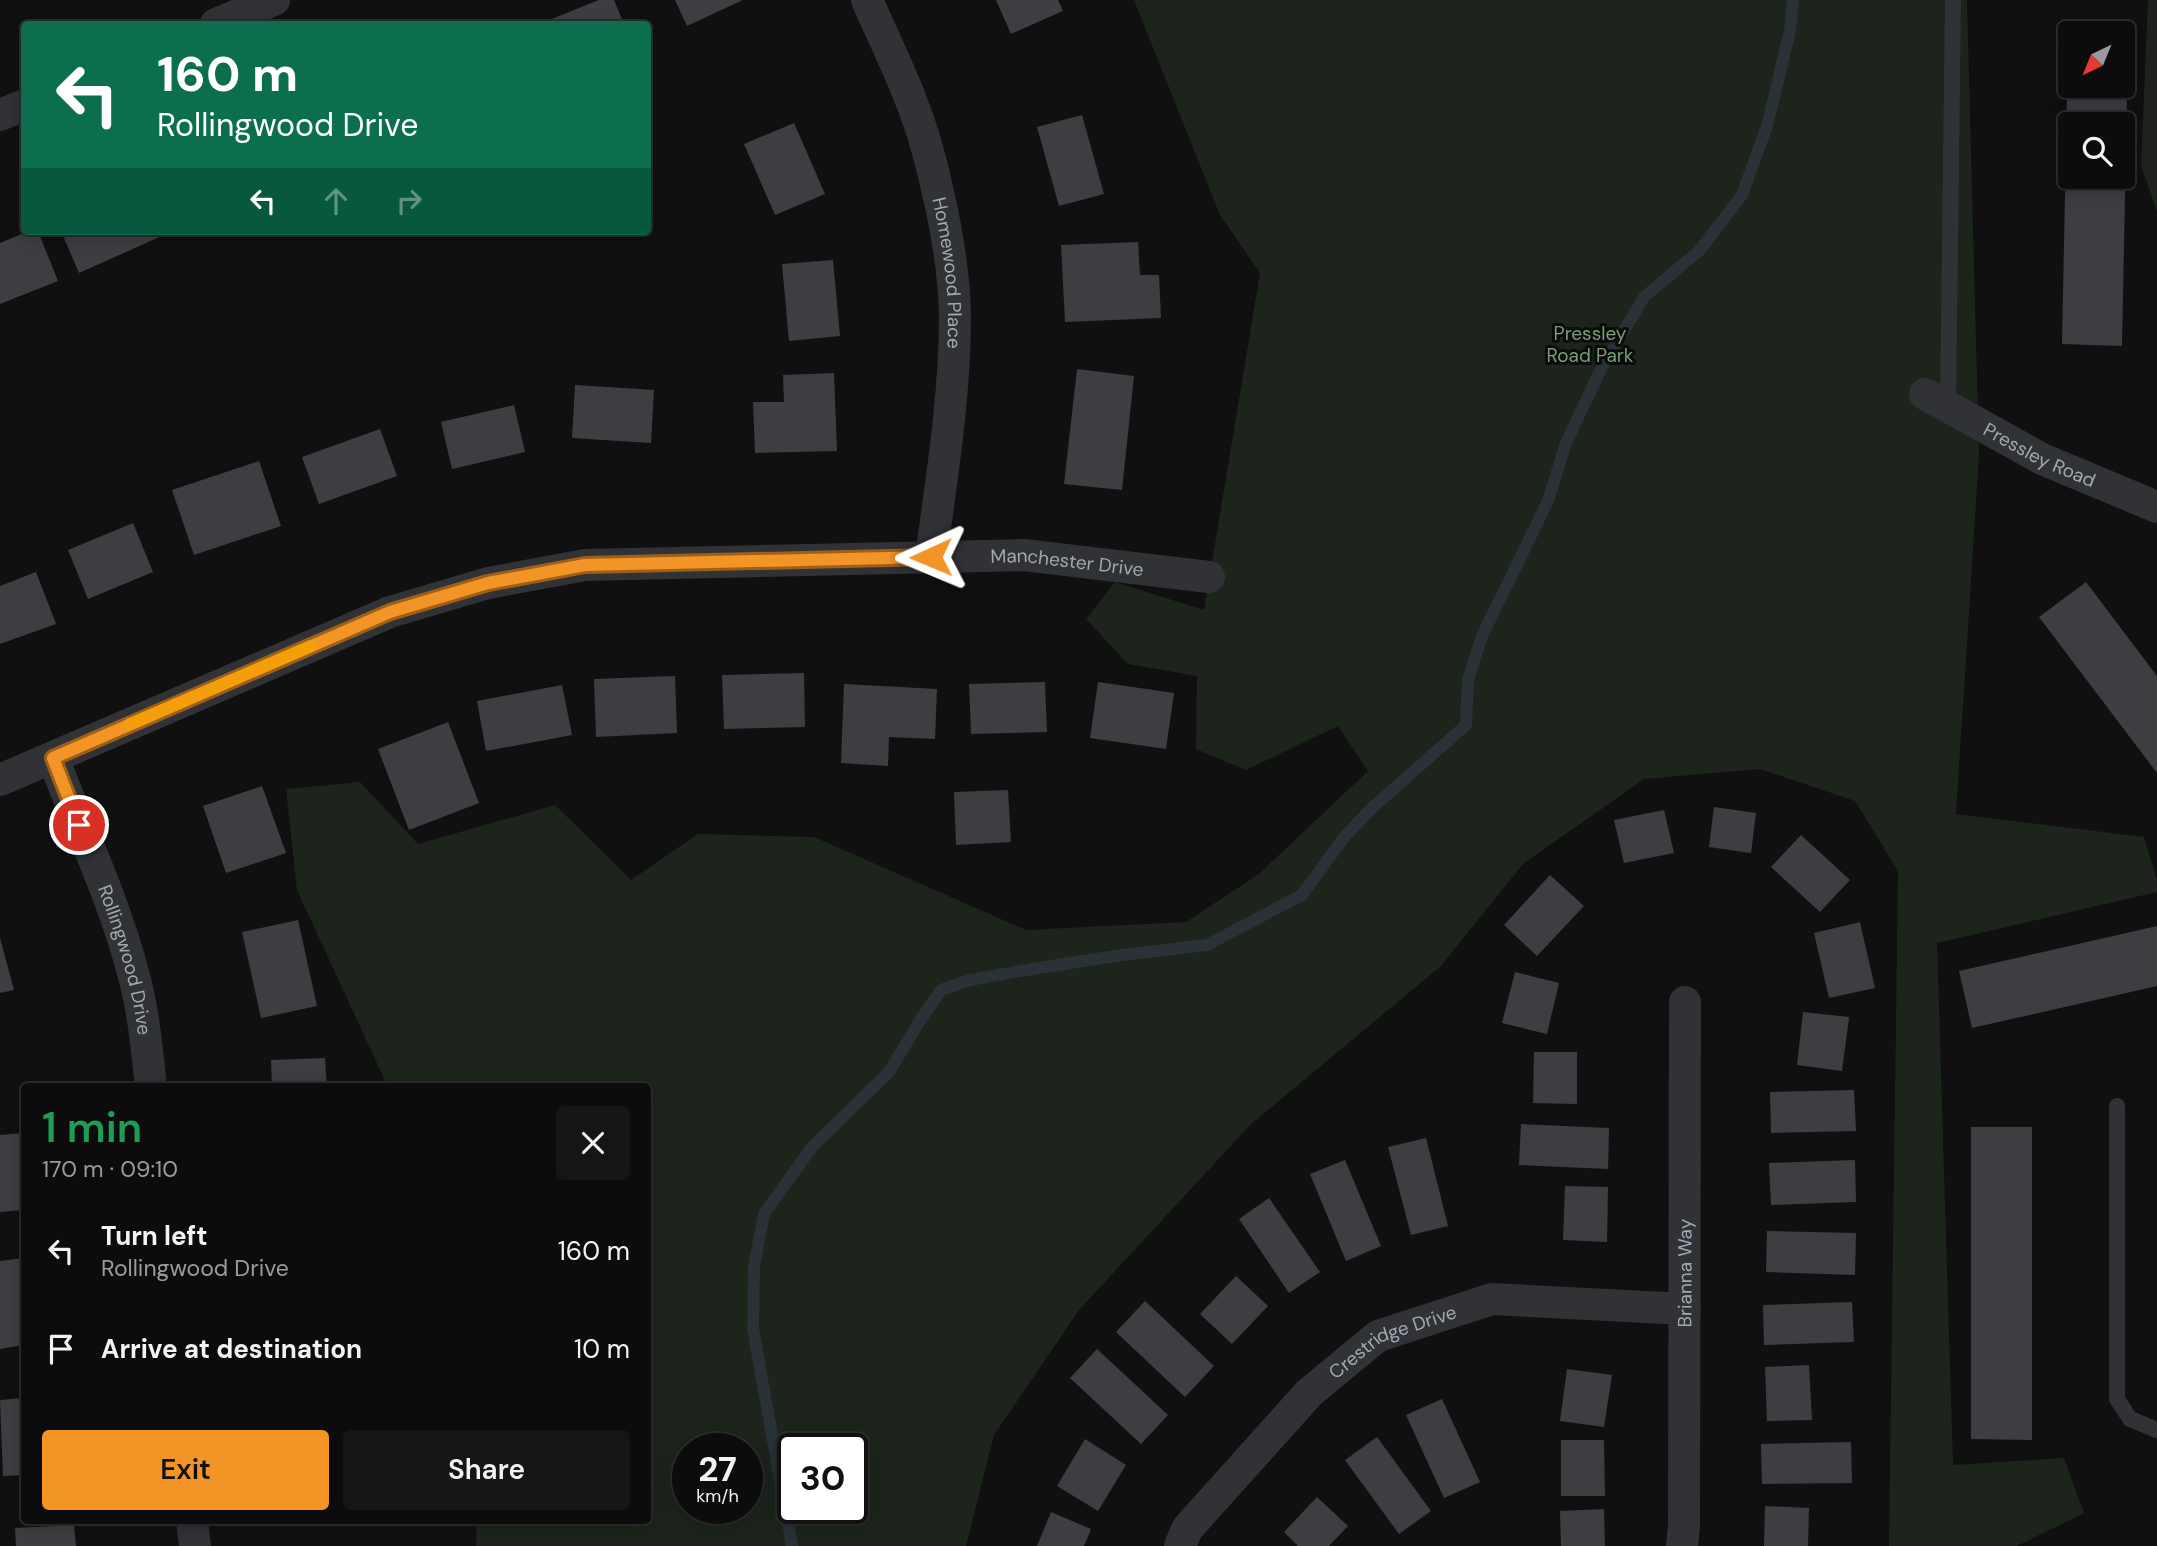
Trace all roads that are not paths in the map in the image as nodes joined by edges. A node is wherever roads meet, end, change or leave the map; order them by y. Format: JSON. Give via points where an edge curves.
{"nodes":[{"id":1,"x":274,"y":0,"type":"edge"},
{"id":2,"x":867,"y":0,"type":"edge"},
{"id":3,"x":1952,"y":0,"type":"edge"},
{"id":4,"x":223,"y":21,"type":"edge"},
{"id":5,"x":21,"y":106,"type":"edge"},
{"id":6,"x":0,"y":115,"type":"edge"},
{"id":7,"x":1937,"y":401,"type":"joint"},
{"id":8,"x":2157,"y":507,"type":"edge"},
{"id":9,"x":931,"y":557,"type":"junction"},
{"id":10,"x":1209,"y":577,"type":"dead end"},
{"id":11,"x":53,"y":758,"type":"junction"},
{"id":12,"x":0,"y":780,"type":"edge"},
{"id":13,"x":1685,"y":1002,"type":"dead end"},
{"id":14,"x":151,"y":1083,"type":"edge"},
{"id":15,"x":2117,"y":1106,"type":"dead end"},
{"id":16,"x":1685,"y":1309,"type":"junction"},
{"id":17,"x":2157,"y":1430,"type":"edge"},
{"id":18,"x":192,"y":1524,"type":"edge"},
{"id":19,"x":195,"y":1546,"type":"edge"},
{"id":20,"x":1180,"y":1546,"type":"edge"},
{"id":21,"x":1682,"y":1546,"type":"edge"}],
"edges":[{"from":1,"to":4,"type":"street"},
{"from":2,"to":9,"type":"street","name":"Homewood Place","via":[[926,145],[947,240],[955,312],[953,397]]},
{"from":3,"to":7,"type":"lane"},
{"from":5,"to":6,"type":"street"},
{"from":7,"to":8,"type":"street","name":"Pressley Road","via":[[2042,459]]},
{"from":9,"to":10,"type":"street","name":"Manchester Drive","via":[[1024,555]]},
{"from":9,"to":11,"type":"street","name":"Manchester Drive","via":[[585,565],[488,583],[390,612]]},
{"from":11,"to":12,"type":"street","name":"Manchester Drive"},
{"from":11,"to":14,"type":"street","name":"Rollingwood Drive","via":[[136,981]]},
{"from":13,"to":16,"type":"street","name":"Brianna Way"},
{"from":15,"to":17,"type":"lane","via":[[2117,1399],[2130,1419]]},
{"from":16,"to":20,"type":"street","name":"Crestridge Drive","via":[[1492,1299],[1378,1336],[1309,1393],[1188,1528]]},
{"from":16,"to":21,"type":"street","name":"Brianna Way"},
{"from":18,"to":19,"type":"street"}]}
